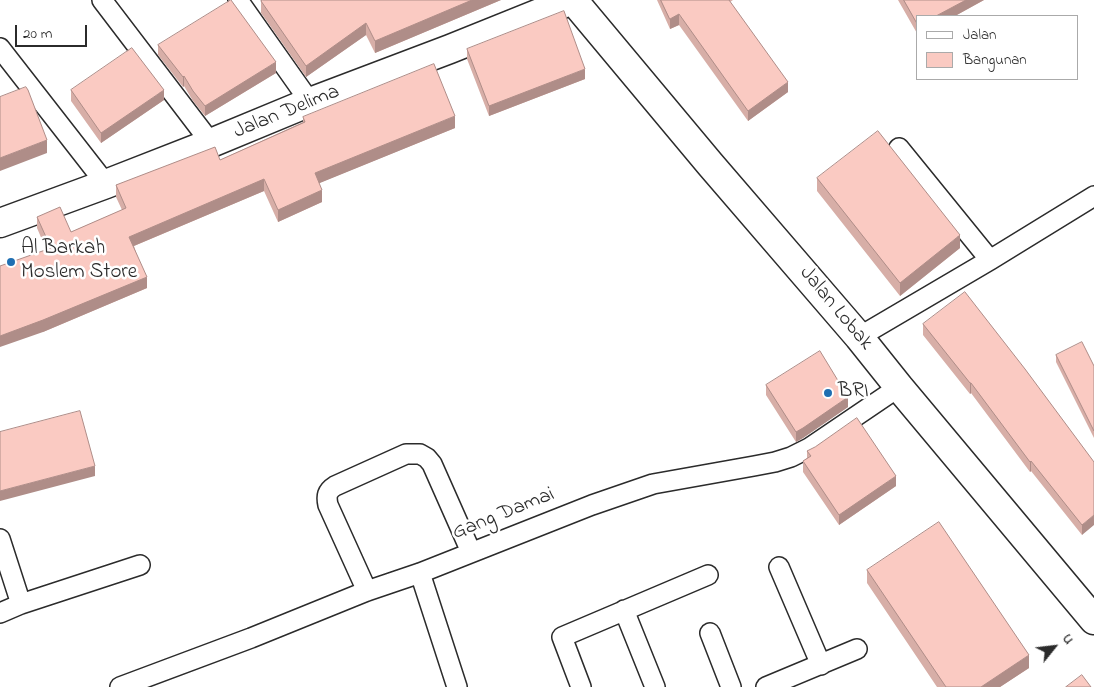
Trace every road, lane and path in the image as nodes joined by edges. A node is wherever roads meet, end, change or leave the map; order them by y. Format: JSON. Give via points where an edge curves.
{"nodes":[{"id":1,"x":102,"y":0,"type":"edge"},
{"id":2,"x":238,"y":0,"type":"edge"},
{"id":3,"x":573,"y":0,"type":"edge"},
{"id":4,"x":0,"y":48,"type":"edge"},
{"id":5,"x":310,"y":102,"type":"junction"},
{"id":6,"x":211,"y":143,"type":"junction"},
{"id":7,"x":899,"y":148,"type":"dead end"},
{"id":8,"x":106,"y":184,"type":"junction"},
{"id":9,"x":1094,"y":196,"type":"edge"},
{"id":10,"x":0,"y":223,"type":"edge"},
{"id":11,"x":990,"y":260,"type":"junction"},
{"id":12,"x":859,"y":337,"type":"junction"},
{"id":13,"x":898,"y":387,"type":"junction"},
{"id":14,"x":0,"y":539,"type":"edge"},
{"id":15,"x":471,"y":552,"type":"junction"},
{"id":16,"x":140,"y":565,"type":"dead end"},
{"id":17,"x":779,"y":567,"type":"dead end"},
{"id":18,"x":420,"y":573,"type":"junction"},
{"id":19,"x":708,"y":575,"type":"dead end"},
{"id":20,"x":367,"y":591,"type":"junction"},
{"id":21,"x":21,"y":604,"type":"junction"},
{"id":22,"x":624,"y":610,"type":"junction"},
{"id":23,"x":0,"y":613,"type":"edge"},
{"id":24,"x":1094,"y":620,"type":"edge"},
{"id":25,"x":710,"y":633,"type":"dead end"},
{"id":26,"x":857,"y":649,"type":"dead end"},
{"id":27,"x":821,"y":665,"type":"junction"},
{"id":28,"x":454,"y":686,"type":"edge"},
{"id":29,"x":120,"y":687,"type":"edge"},
{"id":30,"x":581,"y":687,"type":"edge"},
{"id":31,"x":655,"y":687,"type":"edge"},
{"id":32,"x":731,"y":687,"type":"edge"},
{"id":33,"x":766,"y":687,"type":"edge"}],
"edges":[{"from":1,"to":6,"type":"street"},
{"from":2,"to":5,"type":"street"},
{"from":3,"to":5,"type":"main road","name":"Jalan Delima"},
{"from":3,"to":12,"type":"main road","name":"Jalan Lobak"},
{"from":4,"to":8,"type":"street"},
{"from":5,"to":6,"type":"main road","name":"Jalan Delima"},
{"from":6,"to":8,"type":"main road","name":"Jalan Delima"},
{"from":7,"to":11,"type":"street"},
{"from":8,"to":10,"type":"main road","name":"Jalan Delima"},
{"from":9,"to":11,"type":"street"},
{"from":11,"to":12,"type":"street"},
{"from":12,"to":13,"type":"main road","name":"Jalan Lobak"},
{"from":13,"to":15,"type":"street","name":"Gang Damai","via":[[792,457],[653,484]]},
{"from":13,"to":24,"type":"main road","name":"Jalan Lobak"},
{"from":14,"to":21,"type":"street"},
{"from":15,"to":18,"type":"street","name":"Gang Damai"},
{"from":15,"to":20,"type":"street","via":[[432,464],[420,454],[406,454],[335,486],[327,494],[328,505]]},
{"from":16,"to":21,"type":"street"},
{"from":17,"to":27,"type":"street"},
{"from":18,"to":20,"type":"street","name":"Gang Damai"},
{"from":18,"to":28,"type":"street"},
{"from":19,"to":22,"type":"street"},
{"from":20,"to":29,"type":"street","name":"Gang Damai"},
{"from":21,"to":23,"type":"street"},
{"from":22,"to":30,"type":"street","via":[[562,636]]},
{"from":22,"to":31,"type":"street"},
{"from":25,"to":32,"type":"street"},
{"from":26,"to":27,"type":"street"},
{"from":27,"to":33,"type":"street"}]}
